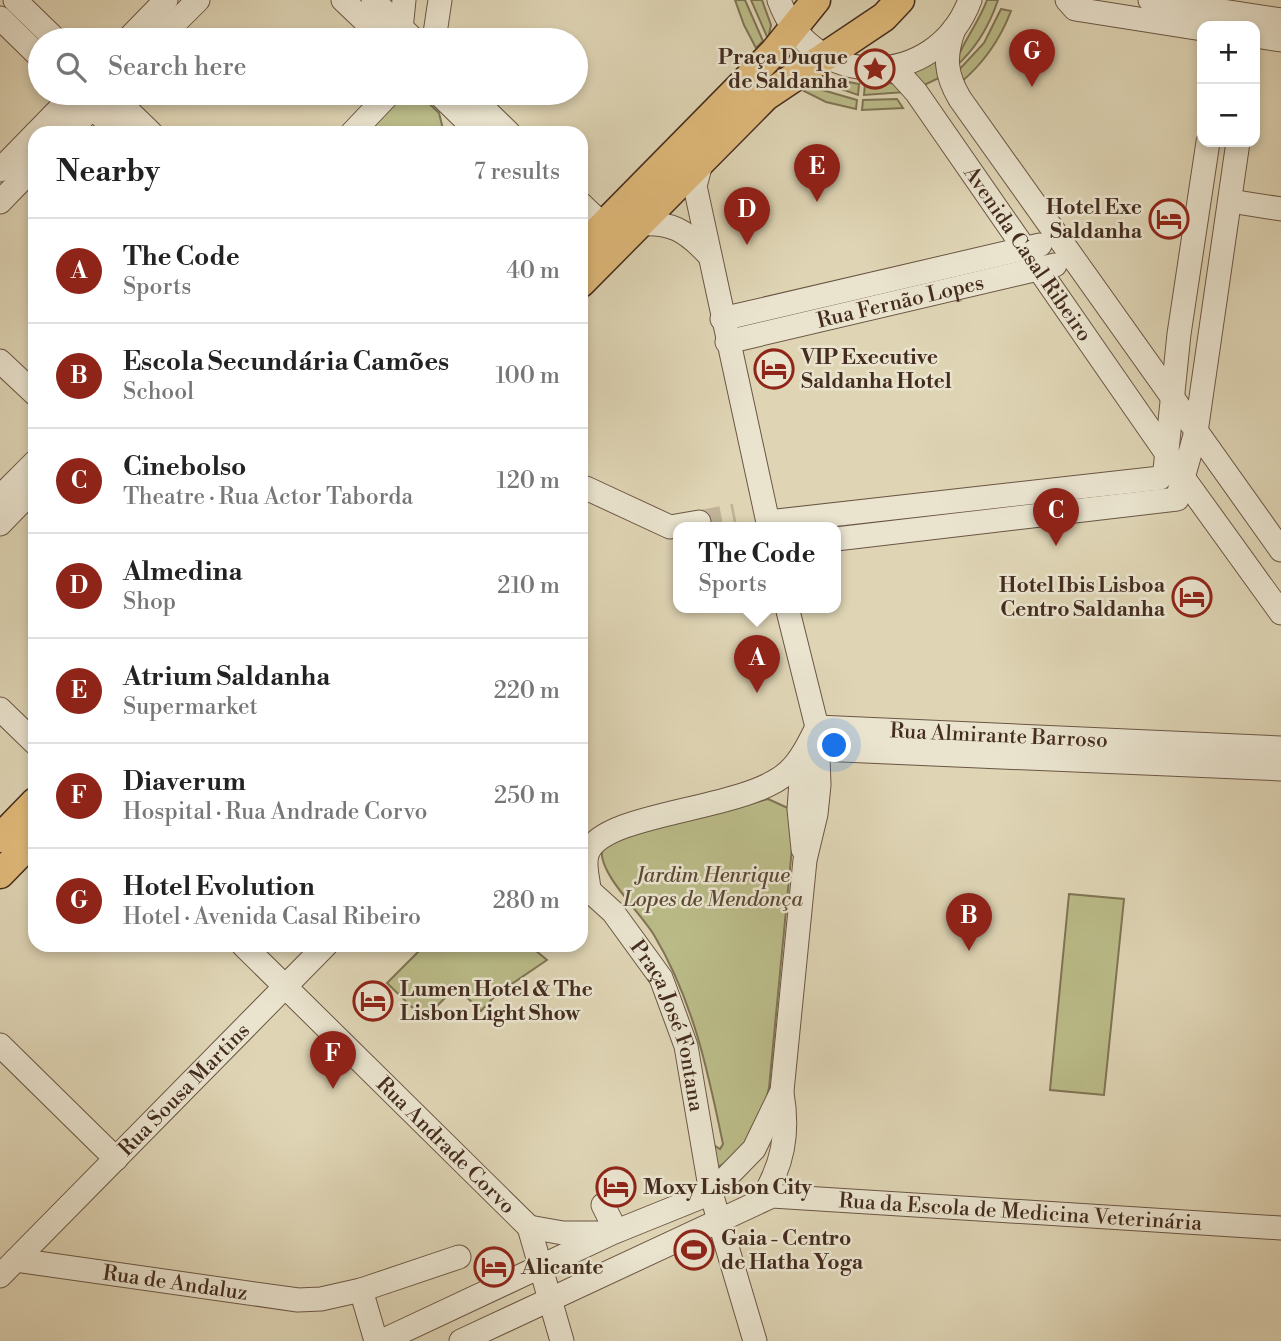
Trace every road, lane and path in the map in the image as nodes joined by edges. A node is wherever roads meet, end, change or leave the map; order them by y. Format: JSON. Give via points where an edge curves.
{"nodes":[{"id":1,"x":15,"y":0,"type":"edge"},
{"id":2,"x":166,"y":0,"type":"edge"},
{"id":3,"x":198,"y":0,"type":"edge"},
{"id":4,"x":343,"y":0,"type":"edge"},
{"id":5,"x":373,"y":0,"type":"edge"},
{"id":6,"x":404,"y":0,"type":"edge"},
{"id":7,"x":440,"y":0,"type":"edge"},
{"id":8,"x":779,"y":0,"type":"edge"},
{"id":9,"x":816,"y":0,"type":"edge"},
{"id":10,"x":900,"y":0,"type":"edge"},
{"id":11,"x":970,"y":0,"type":"edge"},
{"id":12,"x":1067,"y":0,"type":"edge"},
{"id":13,"x":1150,"y":0,"type":"edge"},
{"id":14,"x":1226,"y":13,"type":"edge"},
{"id":15,"x":0,"y":18,"type":"edge"},
{"id":16,"x":1256,"y":20,"type":"edge"},
{"id":17,"x":1281,"y":20,"type":"edge"},
{"id":18,"x":44,"y":28,"type":"edge"},
{"id":19,"x":151,"y":28,"type":"edge"},
{"id":20,"x":158,"y":28,"type":"edge"},
{"id":21,"x":386,"y":28,"type":"edge"},
{"id":22,"x":393,"y":28,"type":"edge"},
{"id":23,"x":401,"y":28,"type":"edge"},
{"id":24,"x":436,"y":28,"type":"edge"},
{"id":25,"x":1197,"y":28,"type":"edge"},
{"id":26,"x":795,"y":29,"type":"junction"},
{"id":27,"x":954,"y":29,"type":"junction"},
{"id":28,"x":1281,"y":40,"type":"edge"},
{"id":29,"x":28,"y":45,"type":"edge"},
{"id":30,"x":824,"y":55,"type":"junction"},
{"id":31,"x":880,"y":68,"type":"junction"},
{"id":32,"x":766,"y":79,"type":"junction"},
{"id":33,"x":78,"y":105,"type":"edge"},
{"id":34,"x":86,"y":105,"type":"edge"},
{"id":35,"x":99,"y":105,"type":"edge"},
{"id":36,"x":106,"y":105,"type":"edge"},
{"id":37,"x":379,"y":105,"type":"edge"},
{"id":38,"x":450,"y":105,"type":"edge"},
{"id":39,"x":480,"y":105,"type":"edge"},
{"id":40,"x":46,"y":126,"type":"edge"},
{"id":41,"x":72,"y":126,"type":"edge"},
{"id":42,"x":114,"y":126,"type":"edge"},
{"id":43,"x":140,"y":126,"type":"edge"},
{"id":44,"x":359,"y":126,"type":"edge"},
{"id":45,"x":472,"y":126,"type":"edge"},
{"id":46,"x":502,"y":126,"type":"edge"},
{"id":47,"x":28,"y":140,"type":"edge"},
{"id":48,"x":1207,"y":147,"type":"edge"},
{"id":49,"x":1237,"y":147,"type":"edge"},
{"id":50,"x":702,"y":160,"type":"junction"},
{"id":51,"x":0,"y":170,"type":"edge"},
{"id":52,"x":28,"y":173,"type":"edge"},
{"id":53,"x":1202,"y":180,"type":"junction"},
{"id":54,"x":1230,"y":200,"type":"junction"},
{"id":55,"x":0,"y":202,"type":"edge"},
{"id":56,"x":1281,"y":209,"type":"edge"},
{"id":57,"x":1197,"y":211,"type":"junction"},
{"id":58,"x":639,"y":224,"type":"junction"},
{"id":59,"x":588,"y":236,"type":"edge"},
{"id":60,"x":1059,"y":239,"type":"junction"},
{"id":61,"x":1027,"y":248,"type":"junction"},
{"id":62,"x":707,"y":253,"type":"junction"},
{"id":63,"x":1074,"y":259,"type":"junction"},
{"id":64,"x":1041,"y":269,"type":"junction"},
{"id":65,"x":1188,"y":275,"type":"junction"},
{"id":66,"x":588,"y":276,"type":"edge"},
{"id":67,"x":1218,"y":280,"type":"junction"},
{"id":68,"x":909,"y":288,"type":"junction"},
{"id":69,"x":725,"y":330,"type":"junction"},
{"id":70,"x":1179,"y":334,"type":"junction"},
{"id":71,"x":1132,"y":342,"type":"junction"},
{"id":72,"x":0,"y":361,"type":"edge"},
{"id":73,"x":28,"y":387,"type":"edge"},
{"id":74,"x":1172,"y":399,"type":"junction"},
{"id":75,"x":1196,"y":432,"type":"junction"},
{"id":76,"x":1166,"y":451,"type":"junction"},
{"id":77,"x":28,"y":469,"type":"edge"},
{"id":78,"x":1185,"y":480,"type":"junction"},
{"id":79,"x":588,"y":489,"type":"edge"},
{"id":80,"x":28,"y":495,"type":"edge"},
{"id":81,"x":0,"y":497,"type":"edge"},
{"id":82,"x":768,"y":522,"type":"edge"},
{"id":83,"x":786,"y":522,"type":"edge"},
{"id":84,"x":0,"y":524,"type":"edge"},
{"id":85,"x":673,"y":526,"type":"edge"},
{"id":86,"x":841,"y":537,"type":"edge"},
{"id":87,"x":1281,"y":550,"type":"edge"},
{"id":88,"x":788,"y":613,"type":"edge"},
{"id":89,"x":1281,"y":613,"type":"edge"},
{"id":90,"x":0,"y":709,"type":"edge"},
{"id":91,"x":28,"y":736,"type":"edge"},
{"id":92,"x":813,"y":744,"type":"junction"},
{"id":93,"x":1281,"y":748,"type":"edge"},
{"id":94,"x":1182,"y":754,"type":"junction"},
{"id":95,"x":1281,"y":769,"type":"edge"},
{"id":96,"x":758,"y":791,"type":"junction"},
{"id":97,"x":28,"y":809,"type":"edge"},
{"id":98,"x":799,"y":809,"type":"junction"},
{"id":99,"x":0,"y":838,"type":"edge"},
{"id":100,"x":28,"y":845,"type":"edge"},
{"id":101,"x":588,"y":849,"type":"edge"},
{"id":102,"x":808,"y":852,"type":"junction"},
{"id":103,"x":0,"y":874,"type":"edge"},
{"id":104,"x":588,"y":889,"type":"edge"},
{"id":105,"x":250,"y":952,"type":"edge"},
{"id":106,"x":319,"y":952,"type":"edge"},
{"id":107,"x":285,"y":987,"type":"junction"},
{"id":108,"x":0,"y":1045,"type":"edge"},
{"id":109,"x":782,"y":1091,"type":"junction"},
{"id":110,"x":116,"y":1159,"type":"junction"},
{"id":111,"x":711,"y":1193,"type":"junction"},
{"id":112,"x":761,"y":1200,"type":"junction"},
{"id":113,"x":603,"y":1205,"type":"dead end"},
{"id":114,"x":719,"y":1220,"type":"junction"},
{"id":115,"x":529,"y":1227,"type":"junction"},
{"id":116,"x":1281,"y":1228,"type":"edge"},
{"id":117,"x":614,"y":1232,"type":"junction"},
{"id":118,"x":459,"y":1257,"type":"dead end"},
{"id":119,"x":541,"y":1266,"type":"junction"},
{"id":120,"x":6,"y":1268,"type":"edge"},
{"id":121,"x":361,"y":1290,"type":"junction"},
{"id":122,"x":550,"y":1299,"type":"junction"},
{"id":123,"x":376,"y":1341,"type":"edge"},
{"id":124,"x":382,"y":1341,"type":"edge"},
{"id":125,"x":461,"y":1341,"type":"edge"},
{"id":126,"x":562,"y":1341,"type":"edge"},
{"id":127,"x":755,"y":1341,"type":"edge"}],
"edges":[{"from":1,"to":18,"type":"street"},
{"from":2,"to":19,"type":"street"},
{"from":3,"to":20,"type":"street"},
{"from":4,"to":21,"type":"street"},
{"from":5,"to":22,"type":"street"},
{"from":6,"to":23,"type":"street"},
{"from":7,"to":24,"type":"street"},
{"from":8,"to":26,"type":"street"},
{"from":9,"to":26,"type":"main road"},
{"from":10,"to":30,"type":"main road","via":[[884,17]]},
{"from":11,"to":27,"type":"street"},
{"from":12,"to":25,"type":"street","via":[[1076,9]]},
{"from":13,"to":14,"type":"street"},
{"from":14,"to":16,"type":"street"},
{"from":15,"to":29,"type":"street"},
{"from":16,"to":17,"type":"street"},
{"from":16,"to":28,"type":"street"},
{"from":26,"to":30,"type":"street"},
{"from":26,"to":32,"type":"main road"},
{"from":27,"to":31,"type":"street","via":[[924,56]]},
{"from":27,"to":60,"type":"street","name":"Avenida Casal Ribeiro","via":[[946,57],[954,89]]},
{"from":30,"to":31,"type":"street","via":[[850,65]]},
{"from":30,"to":32,"type":"main road"},
{"from":31,"to":61,"type":"street","name":"Avenida Casal Ribeiro","via":[[906,79]]},
{"from":32,"to":50,"type":"main road"},
{"from":32,"to":59,"type":"main road"},
{"from":33,"to":40,"type":"street"},
{"from":34,"to":41,"type":"street"},
{"from":35,"to":42,"type":"street"},
{"from":36,"to":43,"type":"street"},
{"from":37,"to":44,"type":"street"},
{"from":38,"to":45,"type":"street"},
{"from":39,"to":46,"type":"street"},
{"from":47,"to":51,"type":"street"},
{"from":48,"to":53,"type":"street"},
{"from":49,"to":54,"type":"street"},
{"from":50,"to":58,"type":"main road"},
{"from":50,"to":62,"type":"street","via":[[695,186]]},
{"from":52,"to":55,"type":"street"},
{"from":53,"to":54,"type":"street"},
{"from":53,"to":57,"type":"street"},
{"from":54,"to":56,"type":"street"},
{"from":54,"to":57,"type":"street","via":[[1222,210],[1210,206]]},
{"from":54,"to":67,"type":"street"},
{"from":57,"to":65,"type":"street"},
{"from":58,"to":62,"type":"street","via":[[674,225]]},
{"from":58,"to":66,"type":"main road"},
{"from":60,"to":61,"type":"street","name":"Rua Fernão Lopes"},
{"from":60,"to":63,"type":"street","name":"Avenida Casal Ribeiro"},
{"from":61,"to":64,"type":"street","name":"Avenida Casal Ribeiro"},
{"from":61,"to":68,"type":"street","name":"Rua Fernão Lopes"},
{"from":62,"to":69,"type":"street"},
{"from":63,"to":64,"type":"street","name":"Rua Fernão Lopes"},
{"from":63,"to":71,"type":"street","name":"Avenida Casal Ribeiro"},
{"from":64,"to":68,"type":"street","name":"Rua Fernão Lopes"},
{"from":64,"to":76,"type":"street","name":"Avenida Casal Ribeiro"},
{"from":65,"to":67,"type":"street"},
{"from":65,"to":70,"type":"street"},
{"from":67,"to":75,"type":"street"},
{"from":68,"to":69,"type":"street","name":"Rua Fernão Lopes"},
{"from":69,"to":82,"type":"street"},
{"from":70,"to":71,"type":"street","via":[[1165,348]]},
{"from":70,"to":74,"type":"street"},
{"from":71,"to":74,"type":"street","name":"Avenida Casal Ribeiro"},
{"from":72,"to":73,"type":"street"},
{"from":74,"to":75,"type":"street","name":"Avenida Casal Ribeiro"},
{"from":74,"to":76,"type":"street"},
{"from":75,"to":78,"type":"street"},
{"from":75,"to":87,"type":"street","name":"Avenida Casal Ribeiro"},
{"from":76,"to":78,"type":"street","name":"Avenida Casal Ribeiro"},
{"from":76,"to":83,"type":"street","via":[[1163,474],[1153,481]]},
{"from":77,"to":81,"type":"street"},
{"from":78,"to":86,"type":"street","via":[[1175,499]]},
{"from":78,"to":89,"type":"street","name":"Avenida Casal Ribeiro"},
{"from":79,"to":85,"type":"street"},
{"from":80,"to":84,"type":"street"},
{"from":88,"to":92,"type":"street"},
{"from":90,"to":91,"type":"street"},
{"from":92,"to":94,"type":"street","name":"Rua Almirante Barroso"},
{"from":92,"to":96,"type":"street","name":"Praça José Fontana","via":[[787,773]]},
{"from":92,"to":98,"type":"street"},
{"from":92,"to":102,"type":"street","via":[[818,794]]},
{"from":93,"to":94,"type":"street","name":"Rua Almirante Barroso"},
{"from":94,"to":95,"type":"street","name":"Rua Almirante Barroso"},
{"from":96,"to":98,"type":"street","via":[[786,798]]},
{"from":96,"to":101,"type":"street","name":"Praça José Fontana","via":[[618,826]]},
{"from":97,"to":99,"type":"main road"},
{"from":98,"to":102,"type":"street"},
{"from":100,"to":103,"type":"main road"},
{"from":102,"to":109,"type":"street"},
{"from":104,"to":111,"type":"street","name":"Praça José Fontana","via":[[613,912],[660,978],[686,1046]]},
{"from":105,"to":107,"type":"street","name":"Rua Andrade Corvo"},
{"from":106,"to":107,"type":"street","name":"Rua Sousa Martins"},
{"from":107,"to":110,"type":"street","name":"Rua Sousa Martins"},
{"from":107,"to":115,"type":"street","name":"Rua Andrade Corvo"},
{"from":108,"to":110,"type":"street"},
{"from":109,"to":111,"type":"street","via":[[754,1149]]},
{"from":109,"to":112,"type":"street","via":[[786,1138],[778,1169]]},
{"from":110,"to":120,"type":"street","name":"Rua Sousa Martins"},
{"from":111,"to":114,"type":"street","name":"Praça José Fontana"},
{"from":111,"to":117,"type":"street"},
{"from":112,"to":114,"type":"street","name":"Rua da Escola de Medicina Veterinária"},
{"from":112,"to":116,"type":"street","name":"Rua da Escola de Medicina Veterinária","via":[[785,1195]]},
{"from":113,"to":117,"type":"street"},
{"from":114,"to":122,"type":"street","name":"Rua da Escola de Medicina Veterinária"},
{"from":114,"to":127,"type":"street","name":"Praça José Fontana"},
{"from":115,"to":117,"type":"street","via":[[563,1233]]},
{"from":115,"to":119,"type":"street"},
{"from":117,"to":119,"type":"street"},
{"from":118,"to":121,"type":"street"},
{"from":119,"to":122,"type":"street"},
{"from":119,"to":124,"type":"street"},
{"from":120,"to":121,"type":"street","name":"Rua de Andaluz","via":[[298,1300]]},
{"from":121,"to":123,"type":"street"},
{"from":122,"to":125,"type":"street","name":"Rua da Escola de Medicina Veterinária"},
{"from":122,"to":126,"type":"street"}]}
